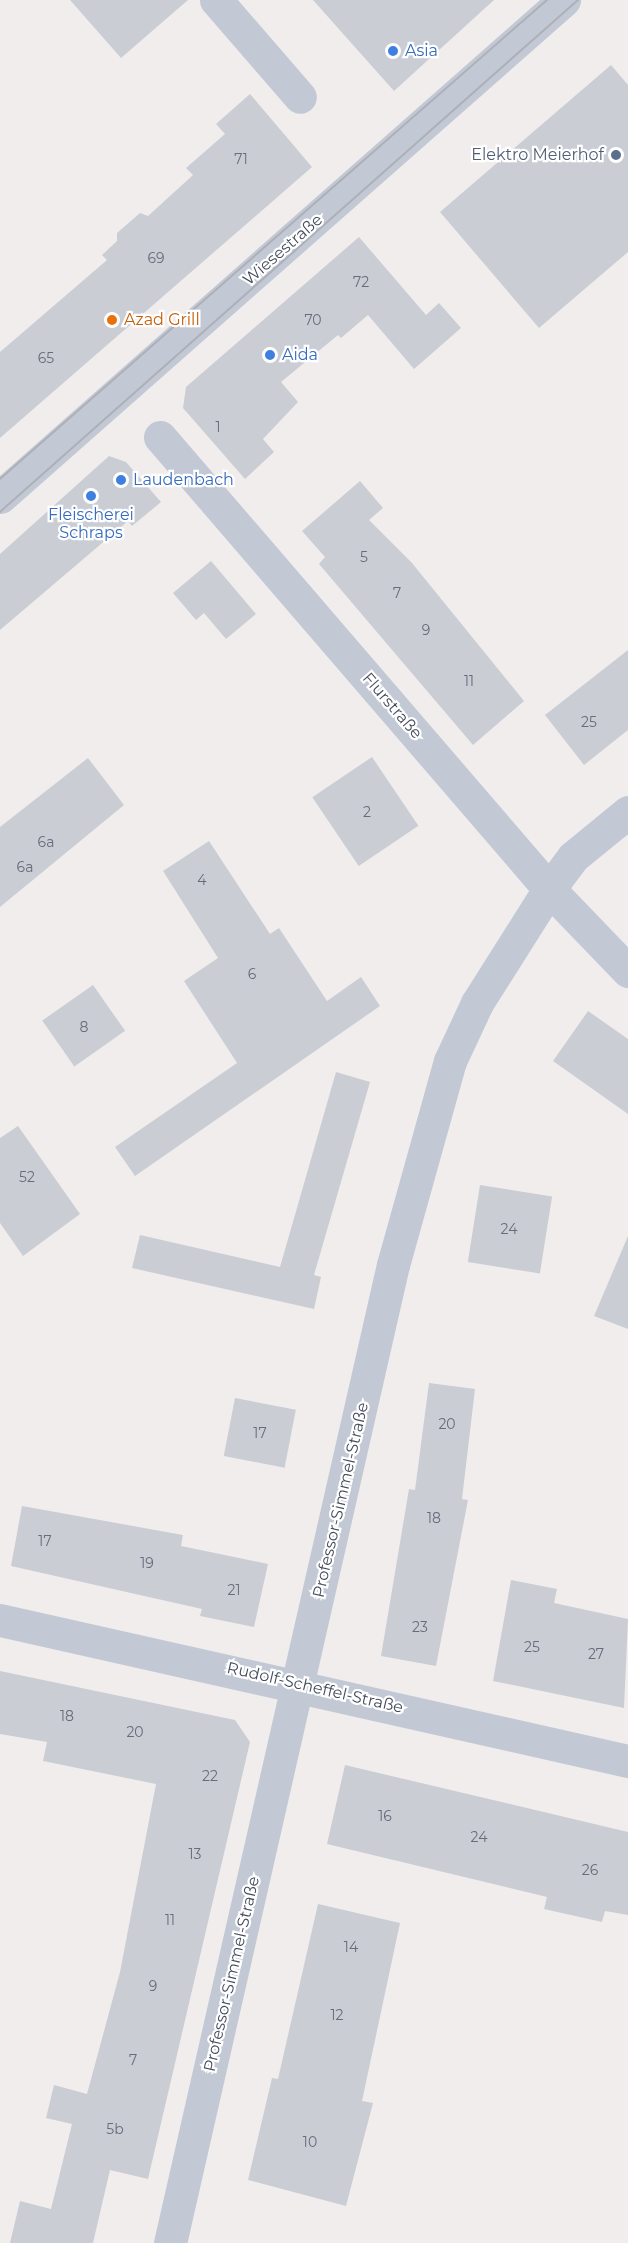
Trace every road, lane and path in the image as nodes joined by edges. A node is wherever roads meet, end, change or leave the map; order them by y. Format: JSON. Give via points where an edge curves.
{"nodes":[{"id":1,"x":216,"y":0,"type":"edge"},
{"id":2,"x":564,"y":0,"type":"edge"},
{"id":3,"x":300,"y":97,"type":"dead end"},
{"id":4,"x":160,"y":437,"type":"dead end"},
{"id":5,"x":0,"y":497,"type":"edge"},
{"id":6,"x":628,"y":812,"type":"edge"},
{"id":7,"x":549,"y":889,"type":"junction"},
{"id":8,"x":628,"y":971,"type":"edge"},
{"id":9,"x":0,"y":1620,"type":"edge"},
{"id":10,"x":299,"y":1683,"type":"junction"},
{"id":11,"x":628,"y":1761,"type":"edge"},
{"id":12,"x":170,"y":2243,"type":"edge"}],
"edges":[{"from":1,"to":3,"type":"street"},
{"from":2,"to":5,"type":"street","name":"Wiesestraße"},
{"from":4,"to":7,"type":"street","name":"Flurstraße"},
{"from":6,"to":7,"type":"street","name":"Professor-Simmel-Straße","via":[[573,857]]},
{"from":7,"to":8,"type":"street","name":"Flurstraße"},
{"from":7,"to":10,"type":"street","name":"Professor-Simmel-Straße","via":[[477,1003],[450,1061],[393,1265]]},
{"from":9,"to":10,"type":"street","name":"Rudolf-Scheffel-Straße"},
{"from":10,"to":11,"type":"street","name":"Rudolf-Scheffel-Straße"},
{"from":10,"to":12,"type":"street","name":"Professor-Simmel-Straße"}]}
